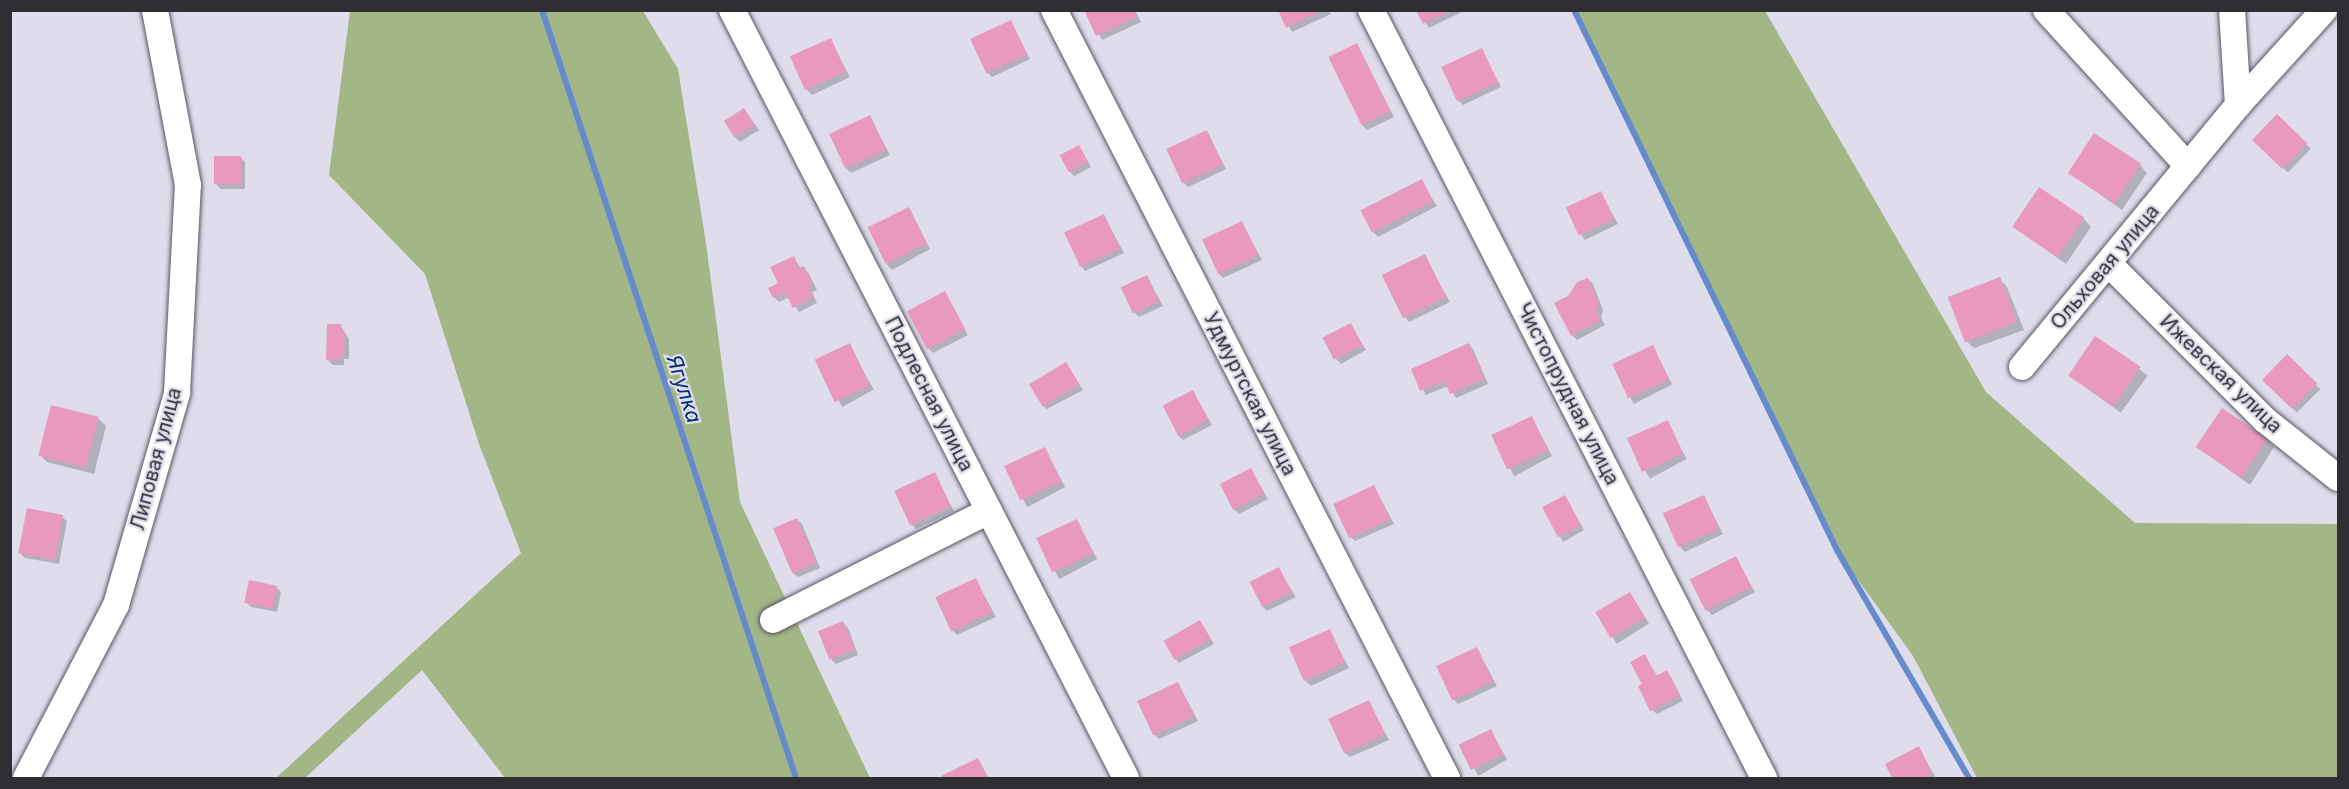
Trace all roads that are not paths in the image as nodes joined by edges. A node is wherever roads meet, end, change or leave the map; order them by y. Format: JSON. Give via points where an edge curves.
{"nodes":[{"id":1,"x":155,"y":10,"type":"edge"},
{"id":2,"x":732,"y":10,"type":"edge"},
{"id":3,"x":1054,"y":10,"type":"edge"},
{"id":4,"x":1371,"y":10,"type":"edge"},
{"id":5,"x":2046,"y":10,"type":"edge"},
{"id":6,"x":2232,"y":10,"type":"edge"},
{"id":7,"x":2324,"y":10,"type":"edge"},
{"id":8,"x":2238,"y":105,"type":"junction"},
{"id":9,"x":2188,"y":166,"type":"junction"},
{"id":10,"x":2109,"y":264,"type":"junction"},
{"id":11,"x":2022,"y":367,"type":"dead end"},
{"id":12,"x":2338,"y":478,"type":"edge"},
{"id":13,"x":988,"y":511,"type":"junction"},
{"id":14,"x":773,"y":620,"type":"dead end"},
{"id":15,"x":26,"y":778,"type":"edge"},
{"id":16,"x":1126,"y":778,"type":"edge"},
{"id":17,"x":1447,"y":778,"type":"edge"},
{"id":18,"x":1764,"y":778,"type":"edge"}],
"edges":[{"from":1,"to":15,"type":"street","name":"Липовая улица","via":[[188,185],[177,393],[116,605]]},
{"from":2,"to":13,"type":"street","name":"Подлесная улица"},
{"from":3,"to":17,"type":"street","name":"Удмуртская улица"},
{"from":4,"to":18,"type":"street","name":"Чистопрудная улица"},
{"from":5,"to":9,"type":"street"},
{"from":6,"to":8,"type":"street"},
{"from":7,"to":8,"type":"street","name":"Ольховая улица"},
{"from":8,"to":9,"type":"street","name":"Ольховая улица"},
{"from":9,"to":10,"type":"street","name":"Ольховая улица"},
{"from":10,"to":11,"type":"street","name":"Ольховая улица"},
{"from":10,"to":12,"type":"street","name":"Ижевская улица","via":[[2265,420]]},
{"from":13,"to":14,"type":"street"},
{"from":13,"to":16,"type":"street","name":"Подлесная улица"}]}
